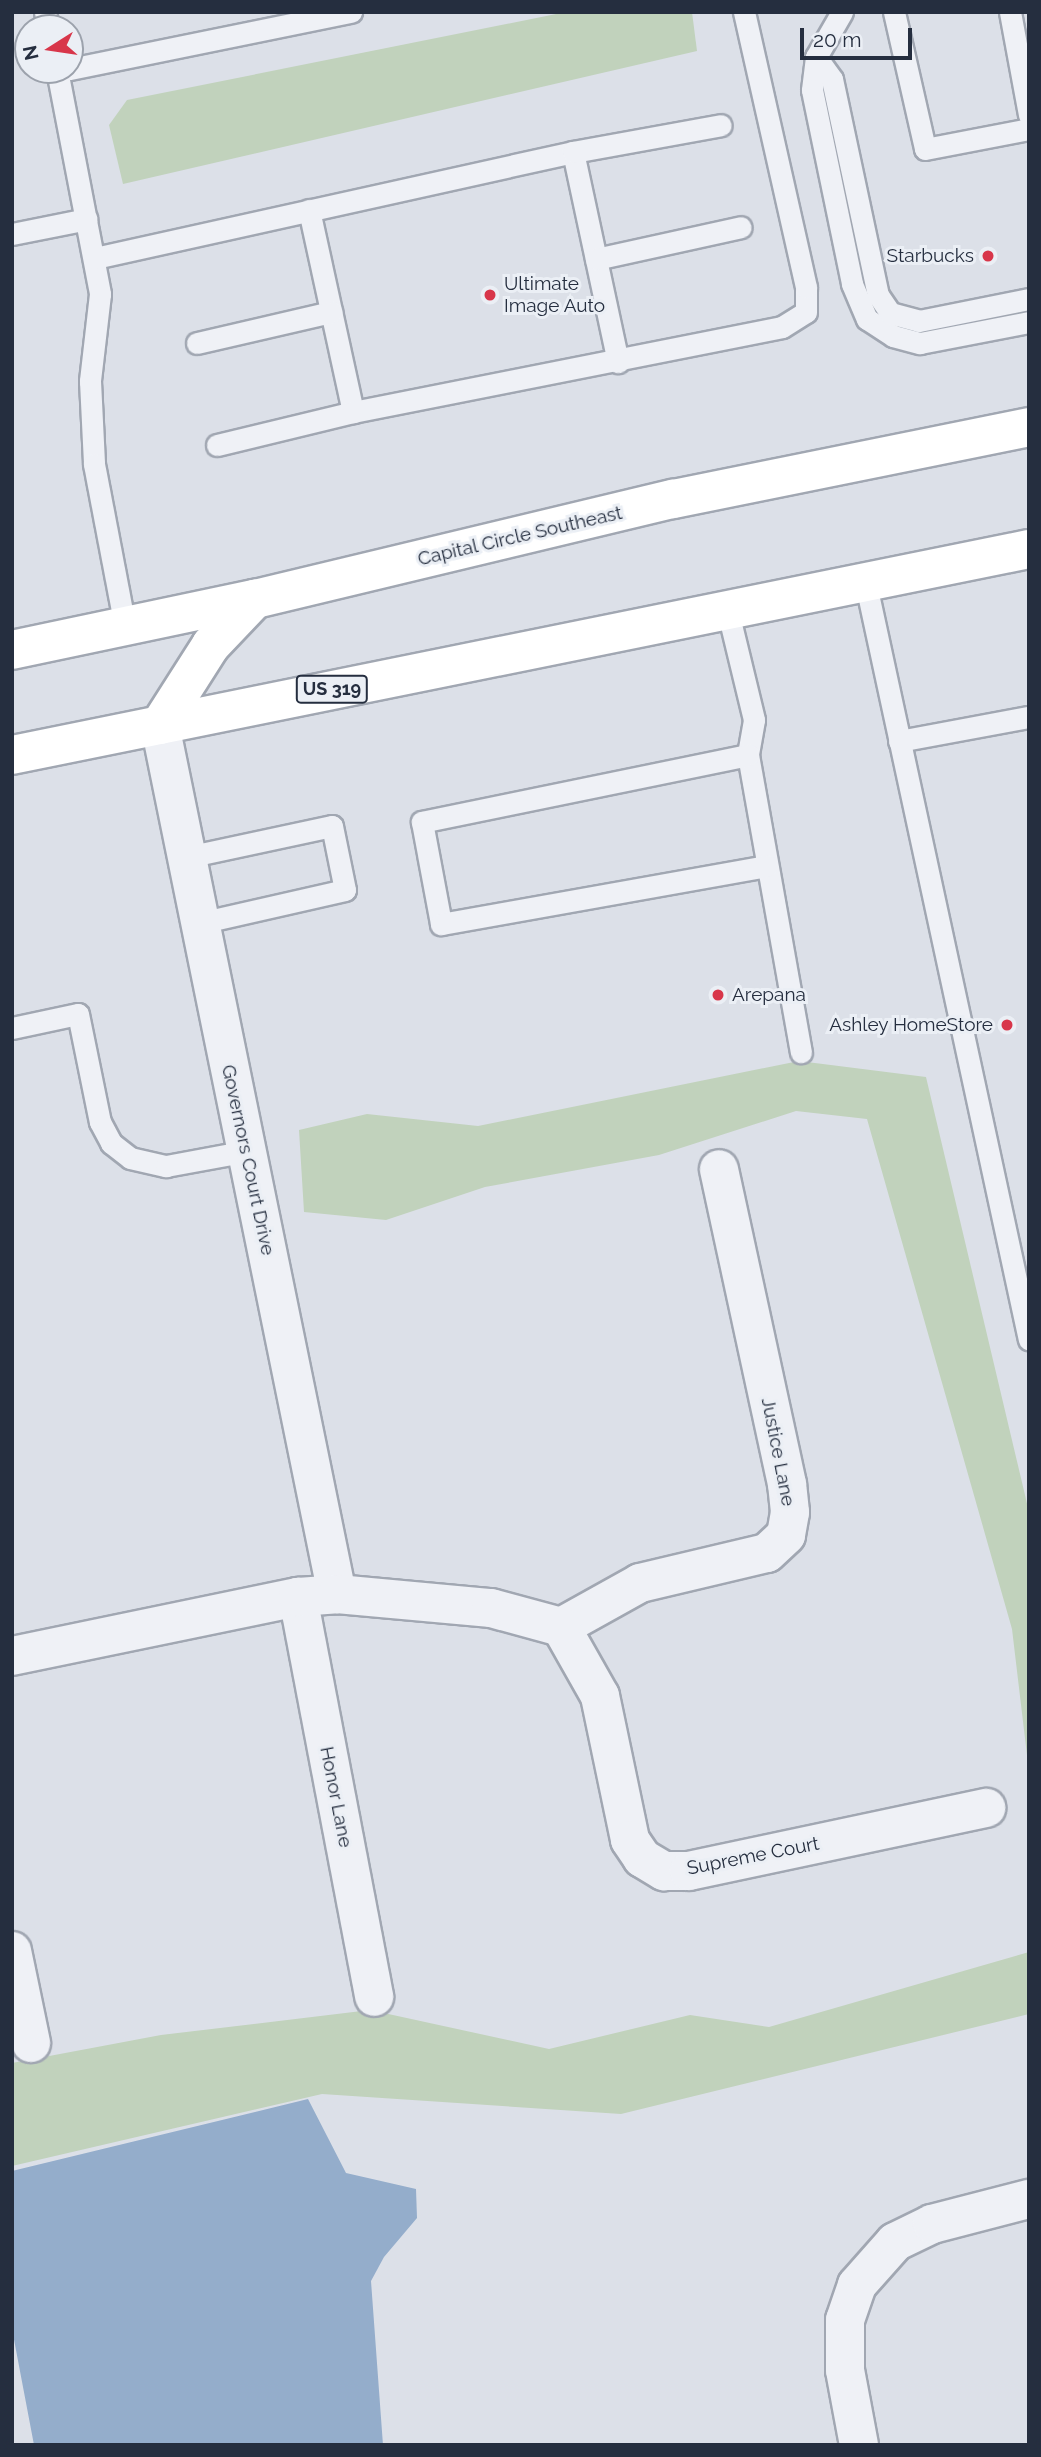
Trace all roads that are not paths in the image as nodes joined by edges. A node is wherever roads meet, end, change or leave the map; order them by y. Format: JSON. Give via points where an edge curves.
{"nodes":[{"id":1,"x":351,"y":12,"type":"edge"},
{"id":2,"x":744,"y":12,"type":"edge"},
{"id":3,"x":842,"y":12,"type":"edge"},
{"id":4,"x":894,"y":12,"type":"edge"},
{"id":5,"x":1010,"y":12,"type":"edge"},
{"id":6,"x":816,"y":57,"type":"junction"},
{"id":7,"x":84,"y":66,"type":"edge"},
{"id":8,"x":64,"y":84,"type":"edge"},
{"id":9,"x":1029,"y":115,"type":"edge"},
{"id":10,"x":721,"y":125,"type":"dead end"},
{"id":11,"x":1029,"y":129,"type":"edge"},
{"id":12,"x":573,"y":152,"type":"junction"},
{"id":13,"x":309,"y":210,"type":"junction"},
{"id":14,"x":87,"y":219,"type":"junction"},
{"id":15,"x":741,"y":227,"type":"dead end"},
{"id":16,"x":12,"y":234,"type":"edge"},
{"id":17,"x":95,"y":258,"type":"junction"},
{"id":18,"x":596,"y":259,"type":"junction"},
{"id":19,"x":1029,"y":299,"type":"edge"},
{"id":20,"x":331,"y":312,"type":"junction"},
{"id":21,"x":1029,"y":322,"type":"edge"},
{"id":22,"x":197,"y":343,"type":"dead end"},
{"id":23,"x":618,"y":362,"type":"junction"},
{"id":24,"x":353,"y":412,"type":"junction"},
{"id":25,"x":1029,"y":427,"type":"edge"},
{"id":26,"x":218,"y":445,"type":"dead end"},
{"id":27,"x":1029,"y":549,"type":"edge"},
{"id":28,"x":865,"y":580,"type":"junction"},
{"id":29,"x":255,"y":599,"type":"junction"},
{"id":30,"x":727,"y":608,"type":"junction"},
{"id":31,"x":125,"y":627,"type":"junction"},
{"id":32,"x":12,"y":650,"type":"edge"},
{"id":33,"x":1029,"y":717,"type":"edge"},
{"id":34,"x":160,"y":725,"type":"junction"},
{"id":35,"x":899,"y":741,"type":"junction"},
{"id":36,"x":12,"y":755,"type":"edge"},
{"id":37,"x":748,"y":755,"type":"junction"},
{"id":38,"x":187,"y":857,"type":"junction"},
{"id":39,"x":767,"y":866,"type":"junction"},
{"id":40,"x":200,"y":923,"type":"junction"},
{"id":41,"x":12,"y":1028,"type":"edge"},
{"id":42,"x":801,"y":1052,"type":"dead end"},
{"id":43,"x":247,"y":1151,"type":"junction"},
{"id":44,"x":719,"y":1169,"type":"dead end"},
{"id":45,"x":1029,"y":1340,"type":"edge"},
{"id":46,"x":337,"y":1594,"type":"junction"},
{"id":47,"x":298,"y":1597,"type":"junction"},
{"id":48,"x":561,"y":1627,"type":"junction"},
{"id":49,"x":12,"y":1656,"type":"edge"},
{"id":50,"x":986,"y":1808,"type":"dead end"},
{"id":51,"x":12,"y":1951,"type":"edge"},
{"id":52,"x":374,"y":1997,"type":"dead end"},
{"id":53,"x":31,"y":2043,"type":"dead end"},
{"id":54,"x":1029,"y":2199,"type":"edge"},
{"id":55,"x":859,"y":2445,"type":"edge"}],
"edges":[{"from":1,"to":7,"type":"lane"},
{"from":2,"to":23,"type":"lane","via":[[806,287],[806,312],[782,327]]},
{"from":3,"to":6,"type":"lane"},
{"from":4,"to":11,"type":"lane","via":[[925,149]]},
{"from":5,"to":9,"type":"lane"},
{"from":6,"to":19,"type":"lane","via":[[832,79],[878,295],[890,313],[919,321]]},
{"from":6,"to":21,"type":"lane","via":[[812,90],[852,284],[867,319],[893,336],[920,343]]},
{"from":8,"to":14,"type":"lane"},
{"from":10,"to":12,"type":"lane"},
{"from":12,"to":13,"type":"lane"},
{"from":12,"to":18,"type":"lane"},
{"from":13,"to":17,"type":"lane"},
{"from":13,"to":20,"type":"lane"},
{"from":14,"to":16,"type":"lane"},
{"from":14,"to":17,"type":"lane"},
{"from":15,"to":18,"type":"lane"},
{"from":17,"to":31,"type":"lane","via":[[100,294],[90,381],[94,464]]},
{"from":18,"to":23,"type":"lane"},
{"from":20,"to":22,"type":"lane"},
{"from":20,"to":24,"type":"lane"},
{"from":23,"to":24,"type":"lane"},
{"from":24,"to":26,"type":"lane"},
{"from":25,"to":29,"type":"main road","name":"Capital Circle Southeast","via":[[673,499]]},
{"from":27,"to":28,"type":"main road","number":"US 319"},
{"from":28,"to":30,"type":"main road","number":"US 319"},
{"from":28,"to":35,"type":"lane"},
{"from":29,"to":31,"type":"main road","name":"Capital Circle Southeast"},
{"from":29,"to":34,"type":"main road","via":[[211,645]]},
{"from":30,"to":34,"type":"main road","number":"US 319"},
{"from":30,"to":37,"type":"lane","via":[[754,720]]},
{"from":31,"to":32,"type":"main road","name":"Capital Circle Southeast"},
{"from":33,"to":35,"type":"lane"},
{"from":34,"to":36,"type":"main road","number":"US 319"},
{"from":34,"to":38,"type":"street","name":"Governors Court Drive"},
{"from":35,"to":45,"type":"lane"},
{"from":37,"to":39,"type":"lane"},
{"from":37,"to":39,"type":"lane","via":[[422,822],[442,925]]},
{"from":38,"to":40,"type":"street","name":"Governors Court Drive"},
{"from":38,"to":40,"type":"lane","via":[[331,826],[345,890]]},
{"from":39,"to":42,"type":"lane"},
{"from":40,"to":43,"type":"street","name":"Governors Court Drive"},
{"from":41,"to":43,"type":"lane","via":[[78,1014],[100,1122],[111,1143],[131,1158],[166,1166]]},
{"from":43,"to":46,"type":"street","name":"Governors Court Drive"},
{"from":44,"to":48,"type":"street","name":"Justice Lane","via":[[787,1484],[790,1512],[786,1535],[767,1553],[640,1583]]},
{"from":46,"to":47,"type":"street"},
{"from":46,"to":48,"type":"street","via":[[491,1608]]},
{"from":47,"to":49,"type":"street"},
{"from":47,"to":52,"type":"street","name":"Honor Lane"},
{"from":48,"to":50,"type":"street","name":"Supreme Court","via":[[600,1696],[630,1840],[642,1858],[664,1871],[689,1871]]},
{"from":51,"to":53,"type":"street"},
{"from":54,"to":55,"type":"street","via":[[932,2224],[895,2242],[857,2285],[845,2320],[845,2370]]}]}
